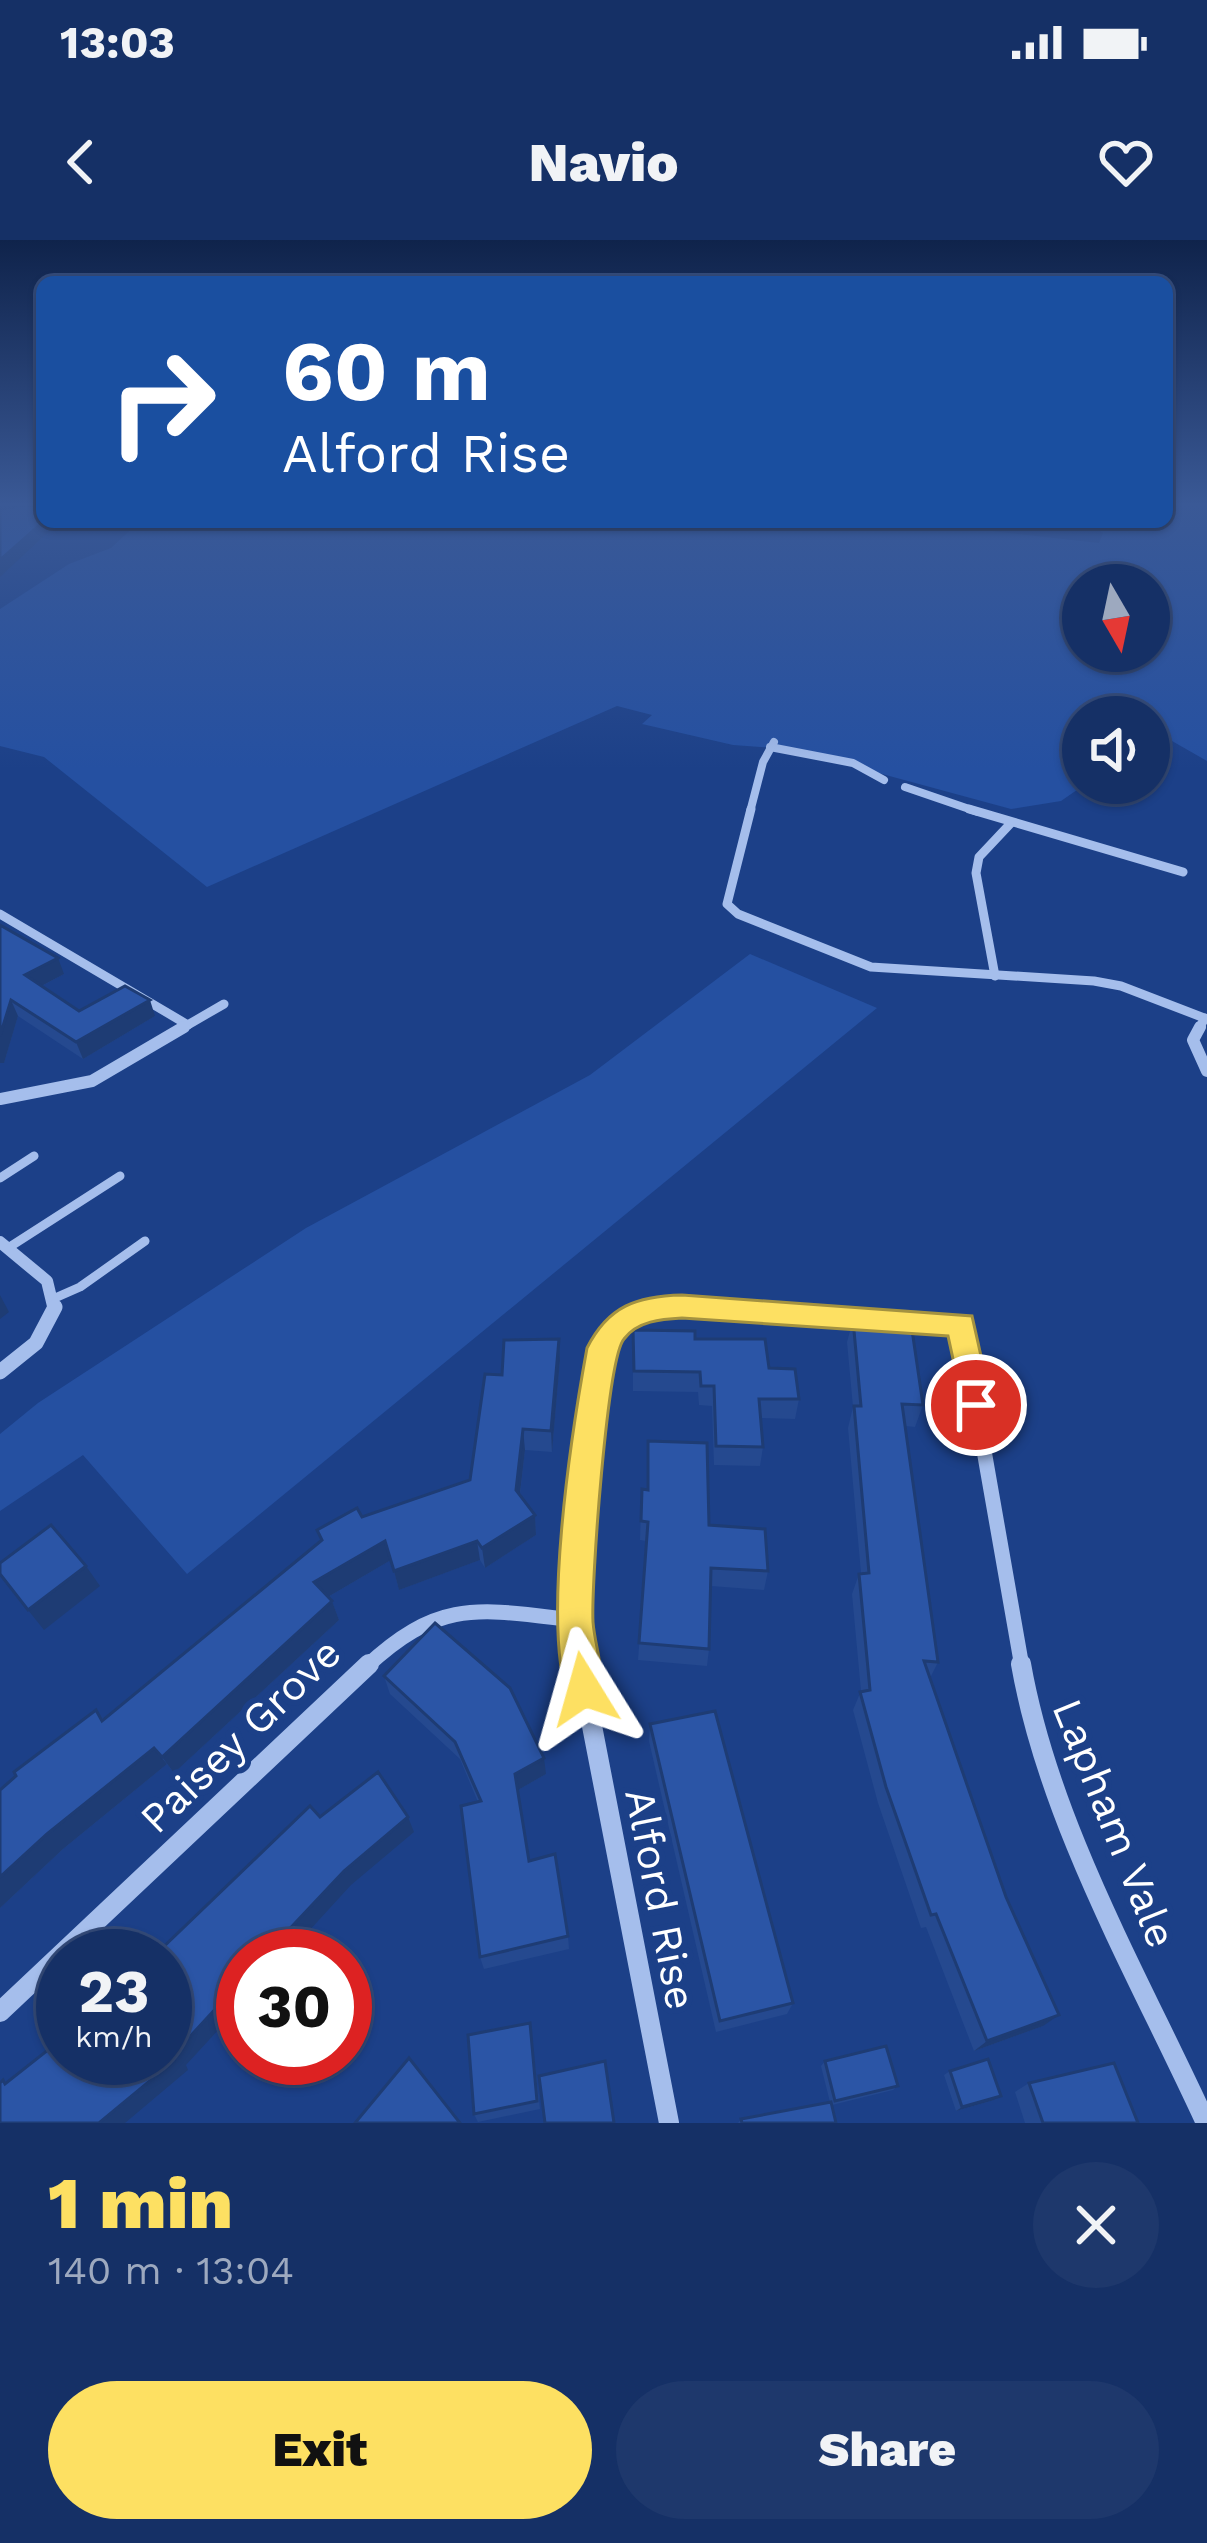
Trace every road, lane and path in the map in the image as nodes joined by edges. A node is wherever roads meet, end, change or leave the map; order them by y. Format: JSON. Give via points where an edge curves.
{"nodes":[{"id":1,"x":884,"y":780,"type":"dead end"},
{"id":2,"x":905,"y":787,"type":"dead end"},
{"id":3,"x":1011,"y":823,"type":"junction"},
{"id":4,"x":1183,"y":872,"type":"dead end"},
{"id":5,"x":0,"y":914,"type":"edge"},
{"id":6,"x":994,"y":976,"type":"junction"},
{"id":7,"x":224,"y":1004,"type":"dead end"},
{"id":8,"x":1206,"y":1019,"type":"edge"},
{"id":9,"x":188,"y":1025,"type":"junction"},
{"id":10,"x":1207,"y":1071,"type":"edge"},
{"id":11,"x":0,"y":1099,"type":"edge"},
{"id":12,"x":34,"y":1156,"type":"dead end"},
{"id":13,"x":120,"y":1176,"type":"dead end"},
{"id":14,"x":0,"y":1178,"type":"edge"},
{"id":15,"x":145,"y":1240,"type":"dead end"},
{"id":16,"x":4,"y":1245,"type":"edge"},
{"id":17,"x":56,"y":1298,"type":"junction"},
{"id":18,"x":962,"y":1325,"type":"joint"},
{"id":19,"x":0,"y":1372,"type":"edge"},
{"id":20,"x":574,"y":1619,"type":"junction"},
{"id":21,"x":0,"y":2012,"type":"edge"},
{"id":22,"x":669,"y":2123,"type":"edge"},
{"id":23,"x":1206,"y":2123,"type":"edge"}],
"edges":[{"from":1,"to":6,"type":"street","via":[[853,763],[772,745],[727,904],[872,967]]},
{"from":2,"to":3,"type":"street"},
{"from":3,"to":4,"type":"street"},
{"from":3,"to":6,"type":"street","via":[[979,857],[976,873]]},
{"from":5,"to":9,"type":"street"},
{"from":6,"to":8,"type":"street","via":[[1121,986]]},
{"from":7,"to":9,"type":"street"},
{"from":8,"to":10,"type":"street","via":[[1193,1040]]},
{"from":9,"to":11,"type":"street","via":[[92,1081]]},
{"from":12,"to":14,"type":"lane"},
{"from":13,"to":16,"type":"lane"},
{"from":15,"to":17,"type":"lane"},
{"from":16,"to":17,"type":"street"},
{"from":17,"to":19,"type":"street","via":[[47,1330]]},
{"from":18,"to":20,"type":"street","name":"Alford Rise","via":[[682,1306],[625,1320],[611,1331],[597,1375]]},
{"from":18,"to":23,"type":"street","name":"Lapham Vale","via":[[1033,1732]]},
{"from":20,"to":21,"type":"street","name":"Paisey Grove","via":[[447,1612],[404,1632]]},
{"from":20,"to":22,"type":"street","name":"Alford Rise"}]}
